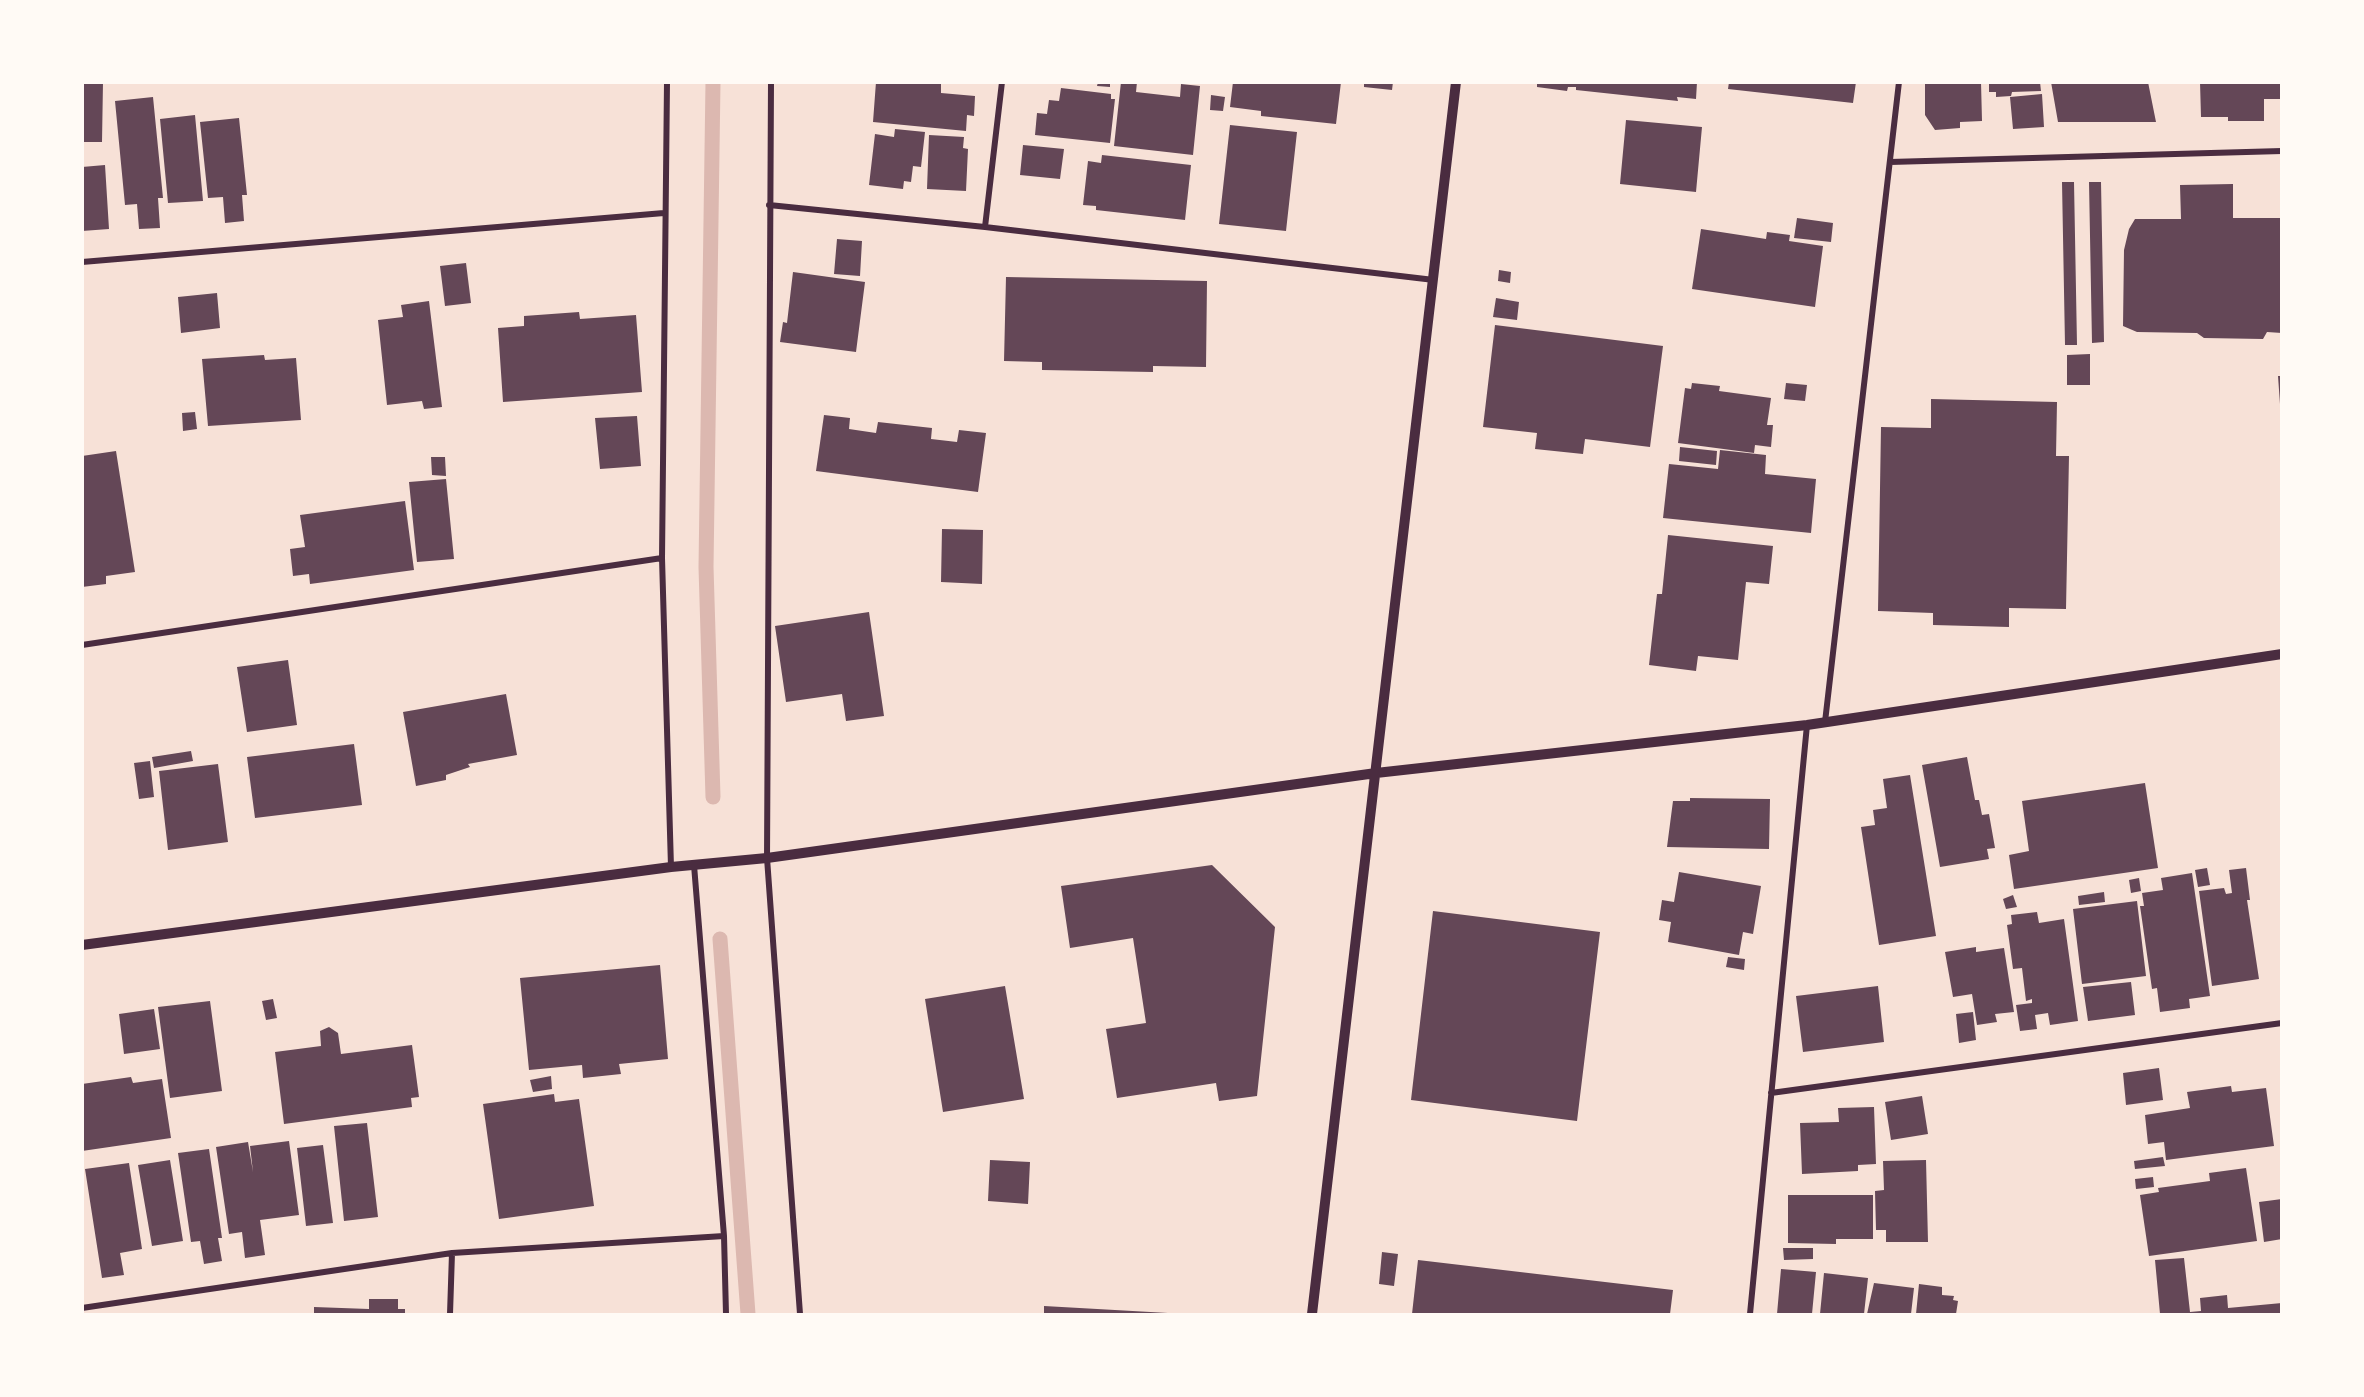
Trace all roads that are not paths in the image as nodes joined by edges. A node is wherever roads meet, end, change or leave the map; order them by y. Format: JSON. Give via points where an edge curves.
{"nodes":[{"id":1,"x":667,"y":82,"type":"edge"},
{"id":2,"x":771,"y":82,"type":"edge"},
{"id":3,"x":1002,"y":82,"type":"edge"},
{"id":4,"x":1456,"y":82,"type":"edge"},
{"id":5,"x":1899,"y":82,"type":"edge"},
{"id":6,"x":2282,"y":151,"type":"edge"},
{"id":7,"x":1890,"y":162,"type":"junction"},
{"id":8,"x":769,"y":205,"type":"junction"},
{"id":9,"x":663,"y":213,"type":"junction"},
{"id":10,"x":984,"y":227,"type":"junction"},
{"id":11,"x":82,"y":262,"type":"edge"},
{"id":12,"x":1434,"y":280,"type":"junction"},
{"id":13,"x":662,"y":558,"type":"junction"},
{"id":14,"x":82,"y":645,"type":"edge"},
{"id":15,"x":2282,"y":654,"type":"edge"},
{"id":16,"x":1825,"y":722,"type":"junction"},
{"id":17,"x":1807,"y":724,"type":"junction"},
{"id":18,"x":1376,"y":773,"type":"junction"},
{"id":19,"x":767,"y":858,"type":"junction"},
{"id":20,"x":694,"y":865,"type":"junction"},
{"id":21,"x":671,"y":867,"type":"junction"},
{"id":22,"x":82,"y":945,"type":"edge"},
{"id":23,"x":2282,"y":1023,"type":"edge"},
{"id":24,"x":1771,"y":1093,"type":"junction"},
{"id":25,"x":724,"y":1236,"type":"junction"},
{"id":26,"x":452,"y":1253,"type":"junction"},
{"id":27,"x":83,"y":1310,"type":"edge"},
{"id":28,"x":450,"y":1314,"type":"edge"},
{"id":29,"x":726,"y":1314,"type":"edge"},
{"id":30,"x":800,"y":1314,"type":"edge"},
{"id":31,"x":1312,"y":1314,"type":"edge"},
{"id":32,"x":1750,"y":1314,"type":"edge"}],
"edges":[{"from":1,"to":9,"type":"street"},
{"from":2,"to":8,"type":"street"},
{"from":3,"to":10,"type":"street"},
{"from":4,"to":12,"type":"street"},
{"from":5,"to":7,"type":"street"},
{"from":6,"to":7,"type":"street"},
{"from":7,"to":16,"type":"street"},
{"from":8,"to":10,"type":"street"},
{"from":8,"to":19,"type":"street"},
{"from":9,"to":11,"type":"street"},
{"from":9,"to":13,"type":"street"},
{"from":10,"to":12,"type":"street"},
{"from":12,"to":18,"type":"street"},
{"from":13,"to":14,"type":"street"},
{"from":13,"to":21,"type":"street"},
{"from":15,"to":16,"type":"street"},
{"from":16,"to":17,"type":"street"},
{"from":17,"to":18,"type":"street"},
{"from":17,"to":24,"type":"street"},
{"from":18,"to":19,"type":"street"},
{"from":18,"to":31,"type":"street"},
{"from":19,"to":20,"type":"street"},
{"from":19,"to":30,"type":"street"},
{"from":20,"to":21,"type":"street"},
{"from":20,"to":25,"type":"street"},
{"from":21,"to":22,"type":"street"},
{"from":23,"to":24,"type":"street"},
{"from":24,"to":32,"type":"street"},
{"from":25,"to":26,"type":"street"},
{"from":25,"to":29,"type":"street"},
{"from":26,"to":27,"type":"street"},
{"from":26,"to":28,"type":"street"}]}
